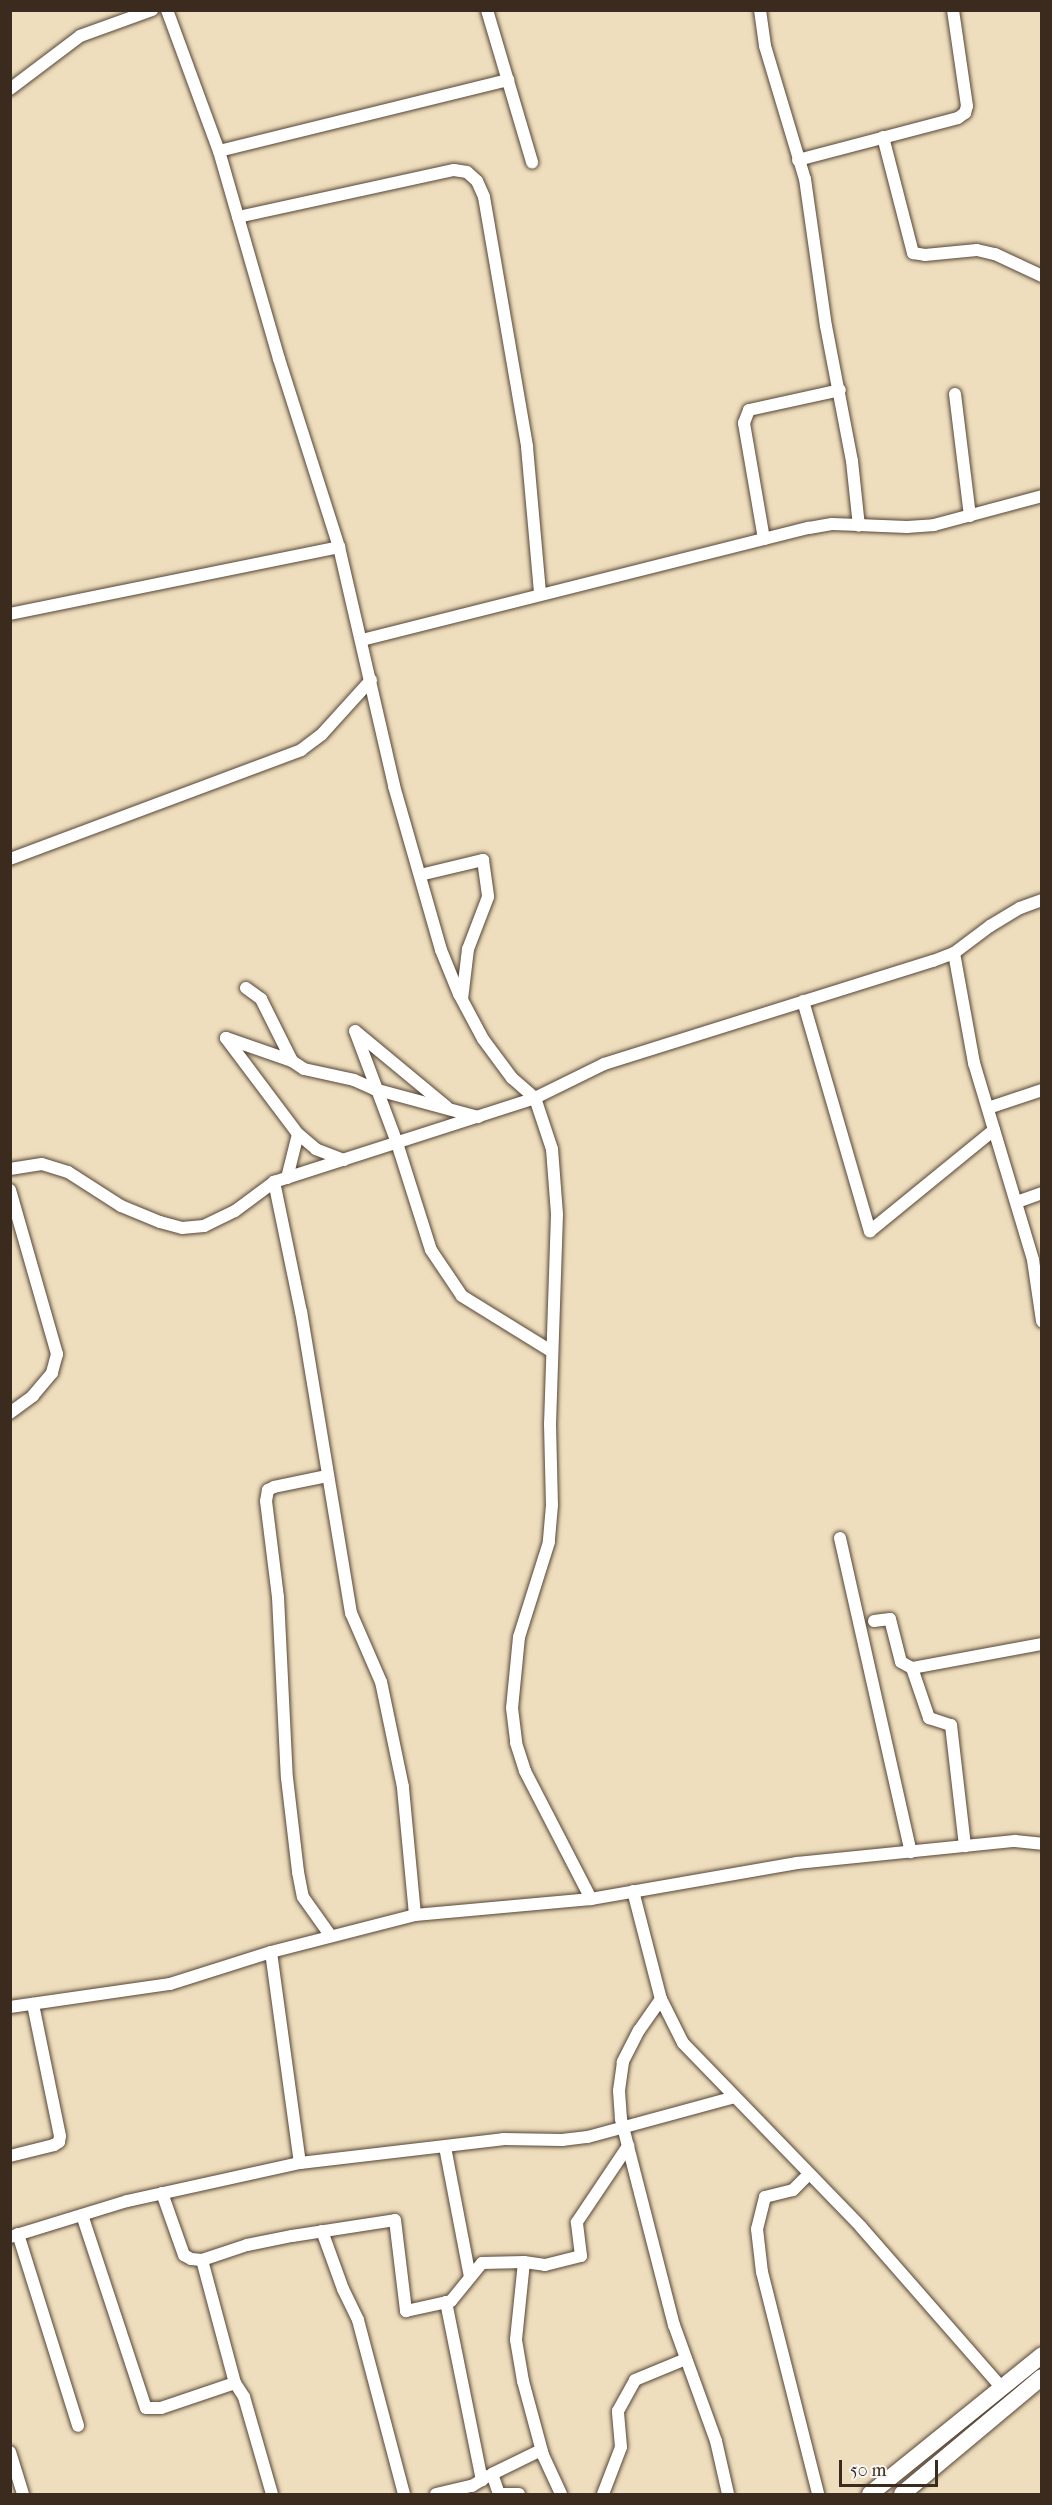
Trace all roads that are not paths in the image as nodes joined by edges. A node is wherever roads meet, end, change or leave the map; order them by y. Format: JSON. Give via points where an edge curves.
{"nodes":[{"id":1,"x":152,"y":10,"type":"edge"},
{"id":2,"x":167,"y":10,"type":"edge"},
{"id":3,"x":487,"y":10,"type":"edge"},
{"id":4,"x":760,"y":10,"type":"edge"},
{"id":5,"x":953,"y":10,"type":"edge"},
{"id":6,"x":508,"y":80,"type":"junction"},
{"id":7,"x":10,"y":89,"type":"edge"},
{"id":8,"x":883,"y":137,"type":"junction"},
{"id":9,"x":219,"y":151,"type":"junction"},
{"id":10,"x":798,"y":160,"type":"junction"},
{"id":11,"x":532,"y":162,"type":"dead end"},
{"id":12,"x":238,"y":217,"type":"junction"},
{"id":13,"x":1041,"y":276,"type":"edge"},
{"id":14,"x":840,"y":390,"type":"junction"},
{"id":15,"x":955,"y":394,"type":"dead end"},
{"id":16,"x":1041,"y":496,"type":"edge"},
{"id":17,"x":970,"y":516,"type":"junction"},
{"id":18,"x":860,"y":526,"type":"junction"},
{"id":19,"x":765,"y":539,"type":"junction"},
{"id":20,"x":339,"y":547,"type":"junction"},
{"id":21,"x":540,"y":594,"type":"junction"},
{"id":22,"x":10,"y":614,"type":"edge"},
{"id":23,"x":362,"y":640,"type":"junction"},
{"id":24,"x":371,"y":680,"type":"junction"},
{"id":25,"x":10,"y":859,"type":"edge"},
{"id":26,"x":420,"y":875,"type":"junction"},
{"id":27,"x":1041,"y":900,"type":"edge"},
{"id":28,"x":954,"y":953,"type":"junction"},
{"id":29,"x":246,"y":988,"type":"dead end"},
{"id":30,"x":462,"y":1000,"type":"junction"},
{"id":31,"x":803,"y":1001,"type":"junction"},
{"id":32,"x":292,"y":1061,"type":"junction"},
{"id":33,"x":378,"y":1090,"type":"junction"},
{"id":34,"x":1041,"y":1090,"type":"edge"},
{"id":35,"x":535,"y":1098,"type":"junction"},
{"id":36,"x":447,"y":1107,"type":"junction"},
{"id":37,"x":988,"y":1108,"type":"junction"},
{"id":38,"x":478,"y":1117,"type":"junction"},
{"id":39,"x":994,"y":1130,"type":"junction"},
{"id":40,"x":298,"y":1134,"type":"junction"},
{"id":41,"x":397,"y":1143,"type":"junction"},
{"id":42,"x":344,"y":1160,"type":"junction"},
{"id":43,"x":10,"y":1169,"type":"edge"},
{"id":44,"x":280,"y":1180,"type":"junction"},
{"id":45,"x":10,"y":1190,"type":"edge"},
{"id":46,"x":1041,"y":1193,"type":"edge"},
{"id":47,"x":1017,"y":1202,"type":"junction"},
{"id":48,"x":1039,"y":1290,"type":"edge"},
{"id":49,"x":1041,"y":1321,"type":"edge"},
{"id":50,"x":551,"y":1351,"type":"junction"},
{"id":51,"x":10,"y":1413,"type":"edge"},
{"id":52,"x":327,"y":1476,"type":"junction"},
{"id":53,"x":840,"y":1538,"type":"dead end"},
{"id":54,"x":874,"y":1620,"type":"dead end"},
{"id":55,"x":1041,"y":1644,"type":"edge"},
{"id":56,"x":912,"y":1668,"type":"junction"},
{"id":57,"x":1041,"y":1844,"type":"edge"},
{"id":58,"x":965,"y":1846,"type":"junction"},
{"id":59,"x":911,"y":1852,"type":"junction"},
{"id":60,"x":633,"y":1891,"type":"junction"},
{"id":61,"x":591,"y":1899,"type":"junction"},
{"id":62,"x":415,"y":1915,"type":"junction"},
{"id":63,"x":330,"y":1935,"type":"junction"},
{"id":64,"x":271,"y":1952,"type":"junction"},
{"id":65,"x":661,"y":1999,"type":"junction"},
{"id":66,"x":33,"y":2004,"type":"junction"},
{"id":67,"x":10,"y":2007,"type":"edge"},
{"id":68,"x":735,"y":2097,"type":"junction"},
{"id":69,"x":623,"y":2127,"type":"junction"},
{"id":70,"x":628,"y":2146,"type":"junction"},
{"id":71,"x":445,"y":2147,"type":"junction"},
{"id":72,"x":10,"y":2156,"type":"edge"},
{"id":73,"x":300,"y":2163,"type":"junction"},
{"id":74,"x":809,"y":2174,"type":"junction"},
{"id":75,"x":162,"y":2193,"type":"junction"},
{"id":76,"x":82,"y":2215,"type":"junction"},
{"id":77,"x":322,"y":2230,"type":"junction"},
{"id":78,"x":14,"y":2236,"type":"edge"},
{"id":79,"x":202,"y":2260,"type":"junction"},
{"id":80,"x":524,"y":2262,"type":"junction"},
{"id":81,"x":470,"y":2277,"type":"junction"},
{"id":82,"x":446,"y":2302,"type":"junction"},
{"id":83,"x":1041,"y":2355,"type":"edge"},
{"id":84,"x":686,"y":2359,"type":"junction"},
{"id":85,"x":1041,"y":2377,"type":"edge"},
{"id":86,"x":235,"y":2383,"type":"junction"},
{"id":87,"x":1002,"y":2388,"type":"junction"},
{"id":88,"x":78,"y":2426,"type":"dead end"},
{"id":89,"x":541,"y":2450,"type":"junction"},
{"id":90,"x":10,"y":2452,"type":"edge"},
{"id":91,"x":487,"y":2477,"type":"junction"},
{"id":92,"x":23,"y":2494,"type":"edge"},
{"id":93,"x":272,"y":2494,"type":"edge"},
{"id":94,"x":404,"y":2494,"type":"edge"},
{"id":95,"x":436,"y":2494,"type":"edge"},
{"id":96,"x":501,"y":2494,"type":"edge"},
{"id":97,"x":519,"y":2494,"type":"edge"},
{"id":98,"x":561,"y":2494,"type":"edge"},
{"id":99,"x":603,"y":2494,"type":"edge"},
{"id":100,"x":729,"y":2494,"type":"edge"},
{"id":101,"x":818,"y":2494,"type":"edge"},
{"id":102,"x":870,"y":2494,"type":"edge"},
{"id":103,"x":902,"y":2494,"type":"edge"}],
"edges":[{"from":1,"to":7,"type":"street","via":[[80,36]]},
{"from":2,"to":9,"type":"street"},
{"from":3,"to":6,"type":"street"},
{"from":4,"to":10,"type":"street","via":[[765,46]]},
{"from":5,"to":8,"type":"street","via":[[966,113]]},
{"from":6,"to":9,"type":"street"},
{"from":6,"to":11,"type":"street"},
{"from":8,"to":10,"type":"street"},
{"from":8,"to":13,"type":"street","via":[[913,253],[976,250],[995,254]]},
{"from":9,"to":12,"type":"street"},
{"from":10,"to":14,"type":"street"},
{"from":12,"to":20,"type":"street"},
{"from":12,"to":21,"type":"street","via":[[454,170],[467,172],[477,181],[484,197],[527,447]]},
{"from":14,"to":18,"type":"street"},
{"from":14,"to":19,"type":"street","via":[[749,410],[744,423]]},
{"from":15,"to":17,"type":"street"},
{"from":16,"to":17,"type":"street"},
{"from":17,"to":18,"type":"street","via":[[934,525]]},
{"from":18,"to":19,"type":"street","via":[[832,524]]},
{"from":19,"to":21,"type":"street"},
{"from":20,"to":22,"type":"street"},
{"from":20,"to":23,"type":"street"},
{"from":21,"to":23,"type":"street"},
{"from":23,"to":24,"type":"street"},
{"from":24,"to":25,"type":"street","via":[[322,734],[301,750]]},
{"from":24,"to":26,"type":"street","via":[[394,786]]},
{"from":26,"to":30,"type":"street","via":[[441,950]]},
{"from":26,"to":30,"type":"street","via":[[483,860],[488,897],[468,949]]},
{"from":27,"to":28,"type":"street","via":[[990,926]]},
{"from":28,"to":31,"type":"street"},
{"from":28,"to":37,"type":"street","via":[[974,1063]]},
{"from":29,"to":32,"type":"street","via":[[261,999]]},
{"from":30,"to":35,"type":"street","via":[[483,1039],[512,1078]]},
{"from":31,"to":35,"type":"street","via":[[604,1064]]},
{"from":31,"to":39,"type":"street","via":[[870,1231]]},
{"from":32,"to":33,"type":"street","via":[[304,1069],[354,1080]]},
{"from":32,"to":40,"type":"street","via":[[226,1038]]},
{"from":33,"to":36,"type":"street"},
{"from":33,"to":36,"type":"street","via":[[355,1031]]},
{"from":33,"to":41,"type":"street"},
{"from":34,"to":37,"type":"street"},
{"from":35,"to":38,"type":"street"},
{"from":35,"to":50,"type":"street","via":[[555,1167],[557,1214]]},
{"from":36,"to":38,"type":"street"},
{"from":37,"to":39,"type":"street"},
{"from":38,"to":41,"type":"street"},
{"from":39,"to":47,"type":"street"},
{"from":40,"to":42,"type":"street","via":[[316,1149]]},
{"from":40,"to":44,"type":"street"},
{"from":41,"to":42,"type":"street"},
{"from":41,"to":50,"type":"street","via":[[431,1250],[462,1296]]},
{"from":42,"to":44,"type":"street"},
{"from":43,"to":44,"type":"street","via":[[42,1164],[68,1172],[121,1206],[183,1228],[204,1226],[236,1211]]},
{"from":44,"to":52,"type":"street"},
{"from":45,"to":51,"type":"street","via":[[57,1354],[52,1373],[33,1396]]},
{"from":46,"to":47,"type":"street"},
{"from":47,"to":48,"type":"street"},
{"from":48,"to":49,"type":"street"},
{"from":50,"to":61,"type":"street","via":[[549,1542],[519,1637],[512,1708],[516,1743],[525,1771]]},
{"from":52,"to":62,"type":"street","via":[[351,1613],[381,1682],[403,1787]]},
{"from":52,"to":63,"type":"street","via":[[274,1487],[268,1490],[266,1501],[278,1597],[287,1778],[298,1872],[303,1897]]},
{"from":53,"to":59,"type":"street"},
{"from":54,"to":56,"type":"street","via":[[890,1618],[901,1662]]},
{"from":55,"to":56,"type":"street"},
{"from":56,"to":58,"type":"street","via":[[929,1718],[951,1725]]},
{"from":57,"to":58,"type":"street","via":[[1015,1841]]},
{"from":58,"to":59,"type":"street"},
{"from":59,"to":60,"type":"street","via":[[797,1863]]},
{"from":60,"to":61,"type":"street"},
{"from":60,"to":65,"type":"street"},
{"from":61,"to":62,"type":"street"},
{"from":62,"to":63,"type":"street"},
{"from":63,"to":64,"type":"street"},
{"from":64,"to":66,"type":"street","via":[[170,1984]]},
{"from":64,"to":73,"type":"street"},
{"from":65,"to":68,"type":"street","via":[[683,2043]]},
{"from":65,"to":69,"type":"street","via":[[623,2062],[619,2091]]},
{"from":66,"to":67,"type":"street"},
{"from":66,"to":72,"type":"street","via":[[60,2136],[54,2145]]},
{"from":68,"to":69,"type":"street"},
{"from":68,"to":74,"type":"street"},
{"from":69,"to":70,"type":"street"},
{"from":69,"to":71,"type":"street","via":[[562,2140],[503,2139]]},
{"from":70,"to":80,"type":"street","via":[[577,2222],[581,2256],[545,2265]]},
{"from":70,"to":84,"type":"street"},
{"from":71,"to":73,"type":"street"},
{"from":71,"to":81,"type":"street"},
{"from":73,"to":75,"type":"street"},
{"from":74,"to":87,"type":"street"},
{"from":74,"to":101,"type":"street","via":[[793,2190],[765,2197],[757,2229],[762,2272]]},
{"from":75,"to":76,"type":"street"},
{"from":75,"to":79,"type":"street","via":[[184,2255]]},
{"from":76,"to":78,"type":"street"},
{"from":76,"to":86,"type":"street","via":[[146,2408],[162,2408]]},
{"from":77,"to":79,"type":"street"},
{"from":77,"to":82,"type":"street","via":[[395,2220],[406,2311]]},
{"from":77,"to":94,"type":"street","via":[[358,2320]]},
{"from":78,"to":88,"type":"street"},
{"from":79,"to":86,"type":"street"},
{"from":80,"to":81,"type":"street","via":[[482,2263]]},
{"from":80,"to":89,"type":"street","via":[[516,2340]]},
{"from":81,"to":82,"type":"street"},
{"from":82,"to":91,"type":"street"},
{"from":83,"to":87,"type":"main road"},
{"from":84,"to":99,"type":"street","via":[[635,2380],[618,2410],[621,2447]]},
{"from":84,"to":100,"type":"street","via":[[716,2441]]},
{"from":85,"to":103,"type":"main road"},
{"from":86,"to":93,"type":"street","via":[[244,2397]]},
{"from":87,"to":102,"type":"main road"},
{"from":89,"to":91,"type":"street"},
{"from":89,"to":98,"type":"street"},
{"from":90,"to":92,"type":"street"},
{"from":91,"to":95,"type":"street","via":[[472,2486]]},
{"from":91,"to":96,"type":"street"},
{"from":96,"to":97,"type":"street"}]}
